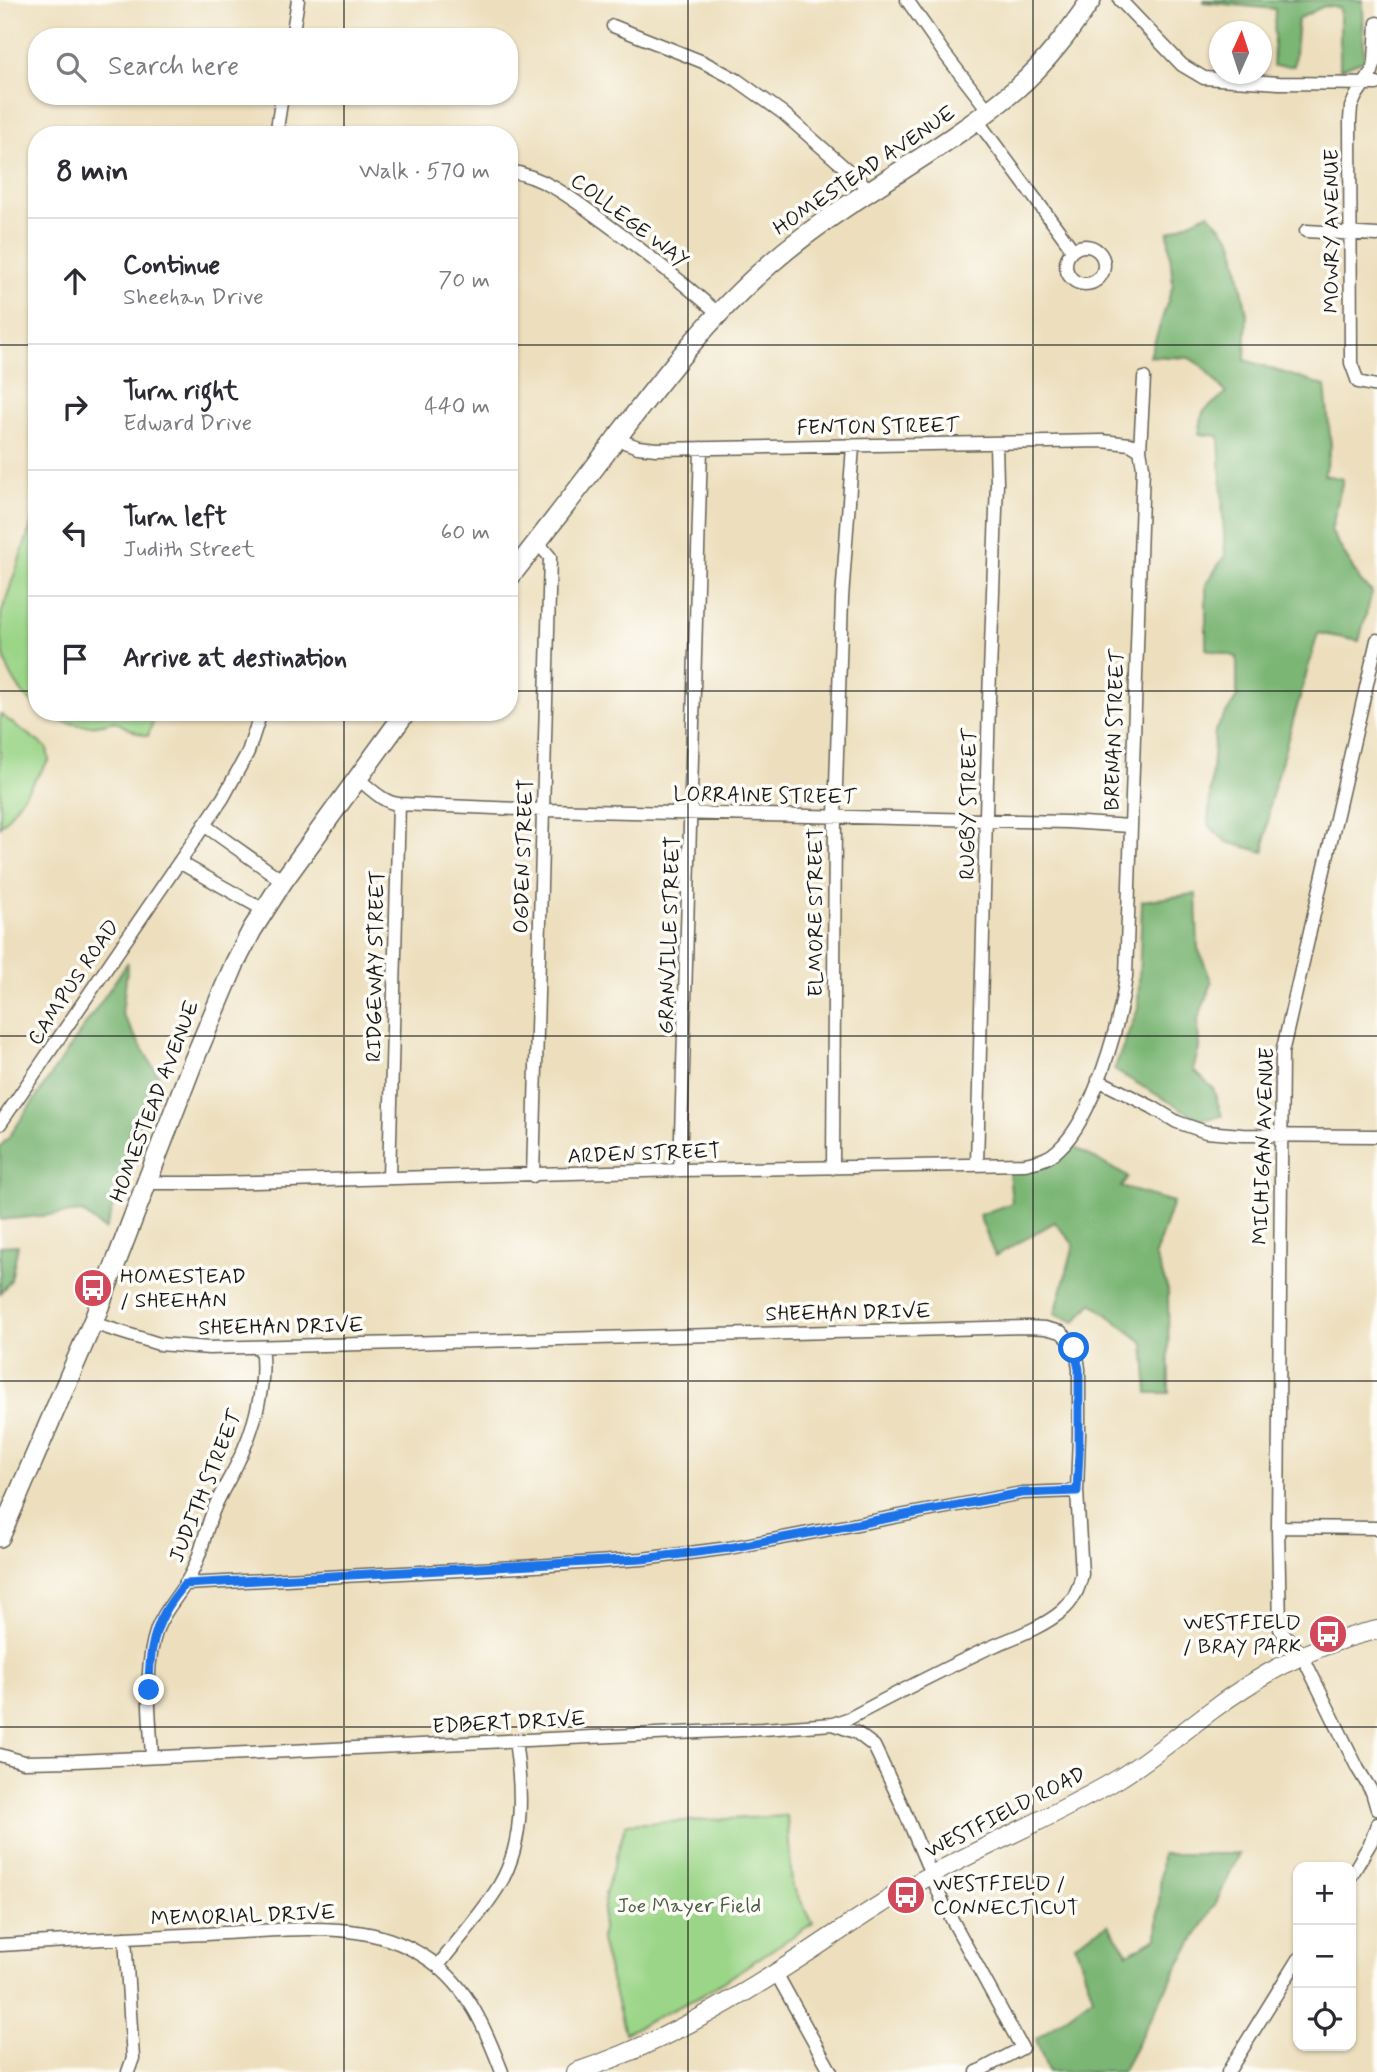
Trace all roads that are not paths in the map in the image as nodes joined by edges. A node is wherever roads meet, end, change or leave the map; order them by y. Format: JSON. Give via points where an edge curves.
{"nodes":[{"id":1,"x":298,"y":0,"type":"edge"},
{"id":2,"x":907,"y":0,"type":"edge"},
{"id":3,"x":1091,"y":0,"type":"edge"},
{"id":4,"x":1120,"y":0,"type":"edge"},
{"id":5,"x":1377,"y":23,"type":"edge"},
{"id":6,"x":613,"y":26,"type":"dead end"},
{"id":7,"x":293,"y":28,"type":"edge"},
{"id":8,"x":1371,"y":84,"type":"edge"},
{"id":9,"x":281,"y":105,"type":"edge"},
{"id":10,"x":983,"y":116,"type":"junction"},
{"id":11,"x":277,"y":126,"type":"edge"},
{"id":12,"x":518,"y":174,"type":"edge"},
{"id":13,"x":869,"y":189,"type":"junction"},
{"id":14,"x":1306,"y":231,"type":"dead end"},
{"id":15,"x":1351,"y":234,"type":"junction"},
{"id":16,"x":1377,"y":235,"type":"edge"},
{"id":17,"x":1073,"y":250,"type":"dead end"},
{"id":18,"x":719,"y":314,"type":"junction"},
{"id":19,"x":1143,"y":378,"type":"dead end"},
{"id":20,"x":1377,"y":386,"type":"edge"},
{"id":21,"x":616,"y":439,"type":"junction"},
{"id":22,"x":996,"y":444,"type":"junction"},
{"id":23,"x":853,"y":446,"type":"junction"},
{"id":24,"x":701,"y":448,"type":"junction"},
{"id":25,"x":1140,"y":450,"type":"junction"},
{"id":26,"x":537,"y":542,"type":"junction"},
{"id":27,"x":518,"y":566,"type":"edge"},
{"id":28,"x":1377,"y":640,"type":"edge"},
{"id":29,"x":258,"y":721,"type":"edge"},
{"id":30,"x":399,"y":721,"type":"edge"},
{"id":31,"x":357,"y":778,"type":"junction"},
{"id":32,"x":399,"y":804,"type":"junction"},
{"id":33,"x":544,"y":810,"type":"junction"},
{"id":34,"x":692,"y":812,"type":"junction"},
{"id":35,"x":835,"y":816,"type":"junction"},
{"id":36,"x":986,"y":820,"type":"junction"},
{"id":37,"x":204,"y":825,"type":"junction"},
{"id":38,"x":1130,"y":826,"type":"junction"},
{"id":39,"x":179,"y":862,"type":"junction"},
{"id":40,"x":283,"y":881,"type":"junction"},
{"id":41,"x":264,"y":910,"type":"junction"},
{"id":42,"x":1098,"y":1080,"type":"junction"},
{"id":43,"x":0,"y":1124,"type":"edge"},
{"id":44,"x":1282,"y":1135,"type":"junction"},
{"id":45,"x":1377,"y":1136,"type":"edge"},
{"id":46,"x":977,"y":1164,"type":"junction"},
{"id":47,"x":833,"y":1168,"type":"junction"},
{"id":48,"x":680,"y":1170,"type":"junction"},
{"id":49,"x":533,"y":1176,"type":"junction"},
{"id":50,"x":389,"y":1178,"type":"junction"},
{"id":51,"x":146,"y":1183,"type":"junction"},
{"id":52,"x":92,"y":1323,"type":"junction"},
{"id":53,"x":261,"y":1347,"type":"junction"},
{"id":54,"x":1077,"y":1491,"type":"junction"},
{"id":55,"x":1278,"y":1527,"type":"junction"},
{"id":56,"x":1377,"y":1528,"type":"edge"},
{"id":57,"x":0,"y":1537,"type":"edge"},
{"id":58,"x":185,"y":1584,"type":"junction"},
{"id":59,"x":1377,"y":1630,"type":"edge"},
{"id":60,"x":1301,"y":1655,"type":"junction"},
{"id":61,"x":833,"y":1724,"type":"junction"},
{"id":62,"x":515,"y":1741,"type":"junction"},
{"id":63,"x":0,"y":1755,"type":"edge"},
{"id":64,"x":152,"y":1757,"type":"junction"},
{"id":65,"x":1377,"y":1806,"type":"edge"},
{"id":66,"x":1377,"y":1824,"type":"edge"},
{"id":67,"x":1356,"y":1868,"type":"edge"},
{"id":68,"x":932,"y":1874,"type":"junction"},
{"id":69,"x":125,"y":1938,"type":"junction"},
{"id":70,"x":0,"y":1945,"type":"edge"},
{"id":71,"x":438,"y":1966,"type":"junction"},
{"id":72,"x":1293,"y":1967,"type":"edge"},
{"id":73,"x":776,"y":1973,"type":"junction"},
{"id":74,"x":615,"y":2066,"type":"edge"},
{"id":75,"x":128,"y":2072,"type":"edge"},
{"id":76,"x":502,"y":2072,"type":"edge"},
{"id":77,"x":576,"y":2072,"type":"edge"},
{"id":78,"x":831,"y":2072,"type":"edge"},
{"id":79,"x":977,"y":2072,"type":"edge"},
{"id":80,"x":1228,"y":2072,"type":"edge"}],
"edges":[{"from":1,"to":7,"type":"street"},
{"from":2,"to":10,"type":"street"},
{"from":3,"to":10,"type":"main road","name":"HOMESTEAD AVENUE","via":[[1039,67]]},
{"from":4,"to":8,"type":"street","via":[[1182,65],[1204,78]]},
{"from":5,"to":8,"type":"street","name":"MOWRY AVENUE"},
{"from":6,"to":13,"type":"street","via":[[737,80],[783,113]]},
{"from":8,"to":15,"type":"street","name":"MOWRY AVENUE","via":[[1351,107]]},
{"from":9,"to":11,"type":"street"},
{"from":10,"to":13,"type":"main road","name":"HOMESTEAD AVENUE"},
{"from":10,"to":17,"type":"street"},
{"from":12,"to":18,"type":"street","name":"COLLEGE WAY","via":[[536,178],[576,201]]},
{"from":13,"to":18,"type":"main road","name":"HOMESTEAD AVENUE","via":[[792,245]]},
{"from":14,"to":15,"type":"street"},
{"from":15,"to":16,"type":"street"},
{"from":15,"to":20,"type":"street","name":"MOWRY AVENUE","via":[[1351,363],[1358,381]]},
{"from":18,"to":21,"type":"main road","name":"HOMESTEAD AVENUE"},
{"from":19,"to":25,"type":"street","name":"BRENAN STREET"},
{"from":21,"to":24,"type":"street","name":"FENTON STREET","via":[[656,449]]},
{"from":21,"to":26,"type":"main road","name":"HOMESTEAD AVENUE"},
{"from":22,"to":23,"type":"street","name":"FENTON STREET"},
{"from":22,"to":25,"type":"street","name":"FENTON STREET","via":[[1116,441]]},
{"from":22,"to":36,"type":"street","name":"RUGBY STREET"},
{"from":23,"to":24,"type":"street","name":"FENTON STREET"},
{"from":23,"to":35,"type":"street","name":"ELMORE STREET","via":[[842,598]]},
{"from":24,"to":34,"type":"street","name":"GRANVILLE STREET"},
{"from":25,"to":38,"type":"street","name":"BRENAN STREET"},
{"from":26,"to":27,"type":"main road","name":"HOMESTEAD AVENUE"},
{"from":26,"to":33,"type":"street","name":"OGDEN STREET","via":[[550,557]]},
{"from":28,"to":44,"type":"street","name":"MICHIGAN AVENUE","via":[[1282,1053]]},
{"from":29,"to":37,"type":"street","name":"CAMPUS ROAD","via":[[239,771]]},
{"from":30,"to":31,"type":"main road","name":"HOMESTEAD AVENUE"},
{"from":31,"to":32,"type":"street"},
{"from":31,"to":40,"type":"main road","name":"HOMESTEAD AVENUE"},
{"from":32,"to":33,"type":"street","name":"LORRAINE STREET"},
{"from":32,"to":50,"type":"street","name":"RIDGEWAY STREET"},
{"from":33,"to":34,"type":"street","name":"LORRAINE STREET"},
{"from":33,"to":49,"type":"street","name":"OGDEN STREET"},
{"from":34,"to":35,"type":"street","name":"LORRAINE STREET"},
{"from":34,"to":48,"type":"street","name":"GRANVILLE STREET"},
{"from":35,"to":36,"type":"street","name":"LORRAINE STREET"},
{"from":35,"to":47,"type":"street","name":"ELMORE STREET"},
{"from":36,"to":38,"type":"street","name":"LORRAINE STREET"},
{"from":36,"to":46,"type":"street","name":"RUGBY STREET"},
{"from":37,"to":39,"type":"street","name":"CAMPUS ROAD"},
{"from":37,"to":40,"type":"street"},
{"from":38,"to":42,"type":"street","name":"BRENAN STREET","via":[[1123,1001]]},
{"from":39,"to":41,"type":"street"},
{"from":39,"to":43,"type":"street","name":"CAMPUS ROAD"},
{"from":40,"to":41,"type":"main road","name":"HOMESTEAD AVENUE"},
{"from":41,"to":51,"type":"main road","name":"HOMESTEAD AVENUE","via":[[220,996]]},
{"from":42,"to":44,"type":"street","via":[[1198,1130],[1223,1135]]},
{"from":42,"to":46,"type":"street","name":"ARDEN STREET","via":[[1074,1131],[1055,1153],[1025,1164]]},
{"from":44,"to":45,"type":"street"},
{"from":44,"to":55,"type":"street","name":"MICHIGAN AVENUE"},
{"from":46,"to":47,"type":"street","name":"ARDEN STREET"},
{"from":47,"to":48,"type":"street","name":"ARDEN STREET"},
{"from":48,"to":49,"type":"street","name":"ARDEN STREET"},
{"from":49,"to":50,"type":"street","name":"ARDEN STREET"},
{"from":50,"to":51,"type":"street","name":"ARDEN STREET"},
{"from":51,"to":52,"type":"main road","name":"HOMESTEAD AVENUE"},
{"from":52,"to":53,"type":"street","name":"SHEEHAN DRIVE","via":[[171,1346]]},
{"from":52,"to":57,"type":"main road","name":"HOMESTEAD AVENUE"},
{"from":53,"to":54,"type":"street","name":"SHEEHAN DRIVE","via":[[1051,1329],[1070,1341],[1077,1356]]},
{"from":53,"to":58,"type":"street","name":"JUDITH STREET","via":[[264,1370],[249,1434]]},
{"from":54,"to":58,"type":"street","via":[[1022,1493],[742,1546],[642,1559]]},
{"from":54,"to":61,"type":"street","name":"SHEEHAN DRIVE","via":[[1082,1574],[1070,1604],[1040,1625]]},
{"from":55,"to":56,"type":"street"},
{"from":55,"to":60,"type":"street","name":"MICHIGAN AVENUE","via":[[1280,1629]]},
{"from":58,"to":64,"type":"street","name":"JUDITH STREET","via":[[165,1612],[153,1643],[149,1690]]},
{"from":59,"to":60,"type":"main road","name":"WESTFIELD ROAD"},
{"from":60,"to":65,"type":"street","name":"MICHIGAN AVENUE"},
{"from":60,"to":68,"type":"main road","name":"WESTFIELD ROAD","via":[[1234,1694],[1118,1779]]},
{"from":61,"to":62,"type":"street","name":"EDBERT DRIVE"},
{"from":61,"to":68,"type":"street","name":"EDBERT DRIVE","via":[[858,1733],[874,1746]]},
{"from":62,"to":64,"type":"street","name":"EDBERT DRIVE"},
{"from":62,"to":71,"type":"street","via":[[519,1812],[510,1863],[490,1899]]},
{"from":63,"to":64,"type":"street","name":"EDBERT DRIVE","via":[[24,1762]]},
{"from":66,"to":67,"type":"street"},
{"from":68,"to":73,"type":"main road","name":"WESTFIELD ROAD"},
{"from":68,"to":79,"type":"street","name":"EDBERT DRIVE","via":[[944,1905],[1022,2048]]},
{"from":69,"to":70,"type":"street","name":"MEMORIAL DRIVE"},
{"from":69,"to":71,"type":"street","name":"MEMORIAL DRIVE","via":[[348,1931],[398,1943]]},
{"from":69,"to":75,"type":"street","via":[[133,2058]]},
{"from":71,"to":76,"type":"street","name":"MEMORIAL DRIVE","via":[[468,1998]]},
{"from":72,"to":80,"type":"street"},
{"from":73,"to":74,"type":"main road","name":"WESTFIELD ROAD"},
{"from":73,"to":78,"type":"street"},
{"from":74,"to":77,"type":"main road","name":"WESTFIELD ROAD"}]}
